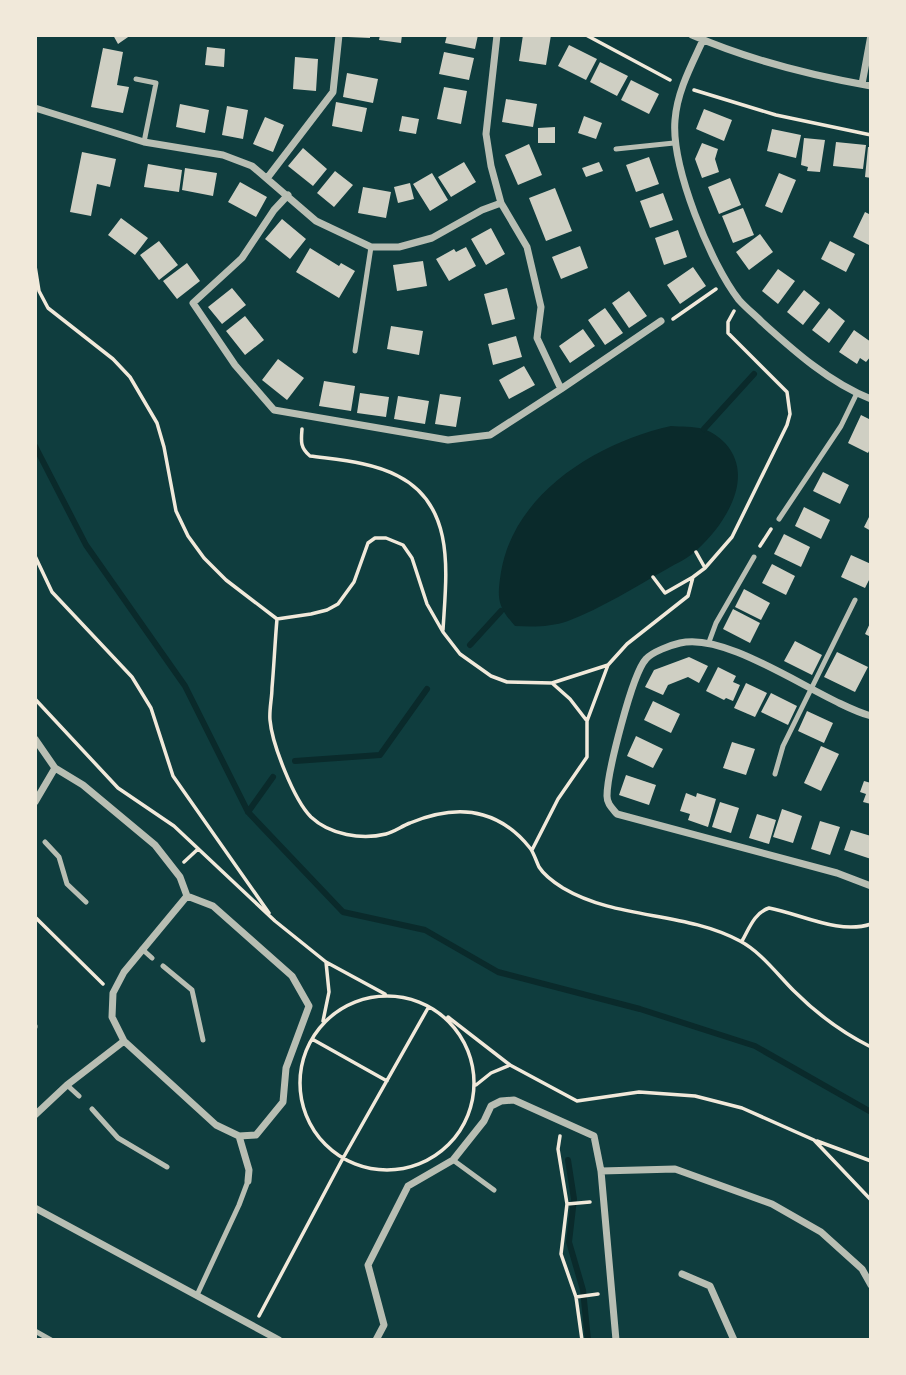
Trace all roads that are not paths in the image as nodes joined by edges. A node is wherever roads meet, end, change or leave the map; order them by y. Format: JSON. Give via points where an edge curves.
{"nodes":[{"id":1,"x":339,"y":35,"type":"edge"},
{"id":2,"x":497,"y":35,"type":"edge"},
{"id":3,"x":691,"y":35,"type":"edge"},
{"id":4,"x":871,"y":36,"type":"edge"},
{"id":5,"x":703,"y":40,"type":"junction"},
{"id":6,"x":136,"y":79,"type":"dead end"},
{"id":7,"x":862,"y":84,"type":"junction"},
{"id":8,"x":871,"y":86,"type":"edge"},
{"id":9,"x":35,"y":108,"type":"edge"},
{"id":10,"x":144,"y":142,"type":"junction"},
{"id":11,"x":674,"y":143,"type":"junction"},
{"id":12,"x":616,"y":149,"type":"dead end"},
{"id":13,"x":268,"y":177,"type":"junction"},
{"id":14,"x":288,"y":195,"type":"junction"},
{"id":15,"x":501,"y":203,"type":"junction"},
{"id":16,"x":371,"y":247,"type":"junction"},
{"id":17,"x":661,"y":321,"type":"road end"},
{"id":18,"x":355,"y":351,"type":"dead end"},
{"id":19,"x":561,"y":388,"type":"junction"},
{"id":20,"x":857,"y":393,"type":"junction"},
{"id":21,"x":871,"y":398,"type":"edge"},
{"id":22,"x":779,"y":519,"type":"road end"},
{"id":23,"x":754,"y":557,"type":"road end"},
{"id":24,"x":855,"y":600,"type":"dead end"},
{"id":25,"x":709,"y":642,"type":"junction"},
{"id":26,"x":811,"y":688,"type":"junction"},
{"id":27,"x":871,"y":716,"type":"edge"},
{"id":28,"x":35,"y":739,"type":"edge"},
{"id":29,"x":55,"y":768,"type":"junction"},
{"id":30,"x":775,"y":774,"type":"dead end"},
{"id":31,"x":35,"y":802,"type":"edge"},
{"id":32,"x":45,"y":842,"type":"dead end"},
{"id":33,"x":871,"y":886,"type":"edge"},
{"id":34,"x":187,"y":896,"type":"junction"},
{"id":35,"x":86,"y":902,"type":"dead end"},
{"id":36,"x":142,"y":950,"type":"junction"},
{"id":37,"x":152,"y":958,"type":"dead end"},
{"id":38,"x":163,"y":966,"type":"dead end"},
{"id":39,"x":203,"y":1040,"type":"dead end"},
{"id":40,"x":124,"y":1041,"type":"junction"},
{"id":41,"x":67,"y":1085,"type":"junction"},
{"id":42,"x":79,"y":1096,"type":"dead end"},
{"id":43,"x":92,"y":1110,"type":"dead end"},
{"id":44,"x":35,"y":1115,"type":"edge"},
{"id":45,"x":239,"y":1136,"type":"junction"},
{"id":46,"x":453,"y":1160,"type":"junction"},
{"id":47,"x":167,"y":1167,"type":"dead end"},
{"id":48,"x":601,"y":1171,"type":"junction"},
{"id":49,"x":248,"y":1181,"type":"joint"},
{"id":50,"x":494,"y":1190,"type":"dead end"},
{"id":51,"x":35,"y":1208,"type":"edge"},
{"id":52,"x":682,"y":1273,"type":"dead end"},
{"id":53,"x":871,"y":1285,"type":"edge"},
{"id":54,"x":197,"y":1296,"type":"junction"},
{"id":55,"x":35,"y":1331,"type":"edge"},
{"id":56,"x":51,"y":1340,"type":"edge"},
{"id":57,"x":279,"y":1340,"type":"edge"},
{"id":58,"x":376,"y":1340,"type":"edge"},
{"id":59,"x":616,"y":1340,"type":"edge"},
{"id":60,"x":734,"y":1340,"type":"edge"}],
"edges":[{"from":1,"to":13,"type":"street","via":[[333,92]]},
{"from":2,"to":15,"type":"street","via":[[486,134]]},
{"from":3,"to":5,"type":"street"},
{"from":4,"to":7,"type":"street"},
{"from":5,"to":7,"type":"street","via":[[781,67]]},
{"from":5,"to":11,"type":"street","via":[[682,86]]},
{"from":6,"to":10,"type":"lane","via":[[156,83]]},
{"from":7,"to":8,"type":"street"},
{"from":9,"to":10,"type":"street"},
{"from":10,"to":13,"type":"street","via":[[223,155]]},
{"from":11,"to":12,"type":"lane"},
{"from":11,"to":20,"type":"street","via":[[695,211],[740,301],[825,374]]},
{"from":13,"to":14,"type":"street"},
{"from":14,"to":16,"type":"street","via":[[316,221]]},
{"from":14,"to":19,"type":"street","via":[[242,258],[193,303],[235,365],[274,410],[448,440],[490,435]]},
{"from":15,"to":16,"type":"street","via":[[432,238],[399,247]]},
{"from":15,"to":19,"type":"street","via":[[527,247],[541,307],[537,338]]},
{"from":16,"to":18,"type":"lane"},
{"from":17,"to":19,"type":"street"},
{"from":20,"to":21,"type":"street"},
{"from":20,"to":22,"type":"lane","via":[[841,426]]},
{"from":23,"to":25,"type":"lane"},
{"from":24,"to":26,"type":"lane"},
{"from":25,"to":26,"type":"street"},
{"from":25,"to":33,"type":"street","via":[[680,643],[648,657],[635,678],[613,762],[607,797],[610,807],[617,814]]},
{"from":26,"to":27,"type":"street"},
{"from":26,"to":30,"type":"lane"},
{"from":28,"to":29,"type":"street"},
{"from":29,"to":31,"type":"street"},
{"from":29,"to":34,"type":"street","via":[[83,785],[155,845],[180,877]]},
{"from":32,"to":35,"type":"lane","via":[[58,857],[67,884]]},
{"from":34,"to":36,"type":"street"},
{"from":34,"to":45,"type":"street","via":[[213,906],[292,976],[309,1006],[286,1068],[283,1102],[256,1135]]},
{"from":36,"to":37,"type":"lane"},
{"from":36,"to":40,"type":"street","via":[[113,993],[112,1017]]},
{"from":38,"to":39,"type":"lane","via":[[192,990]]},
{"from":40,"to":41,"type":"street"},
{"from":40,"to":45,"type":"street","via":[[216,1125]]},
{"from":41,"to":42,"type":"lane"},
{"from":41,"to":44,"type":"street"},
{"from":43,"to":47,"type":"lane","via":[[118,1138]]},
{"from":45,"to":49,"type":"street"},
{"from":46,"to":48,"type":"street","via":[[491,1106],[514,1100],[593,1136]]},
{"from":46,"to":50,"type":"lane"},
{"from":46,"to":58,"type":"street","via":[[408,1186],[368,1265],[384,1325]]},
{"from":48,"to":53,"type":"street","via":[[675,1168],[772,1204],[821,1233],[862,1269]]},
{"from":48,"to":59,"type":"street"},
{"from":49,"to":54,"type":"lane"},
{"from":51,"to":54,"type":"street"},
{"from":52,"to":60,"type":"street","via":[[710,1286]]},
{"from":54,"to":57,"type":"street"},
{"from":55,"to":56,"type":"lane"}]}
